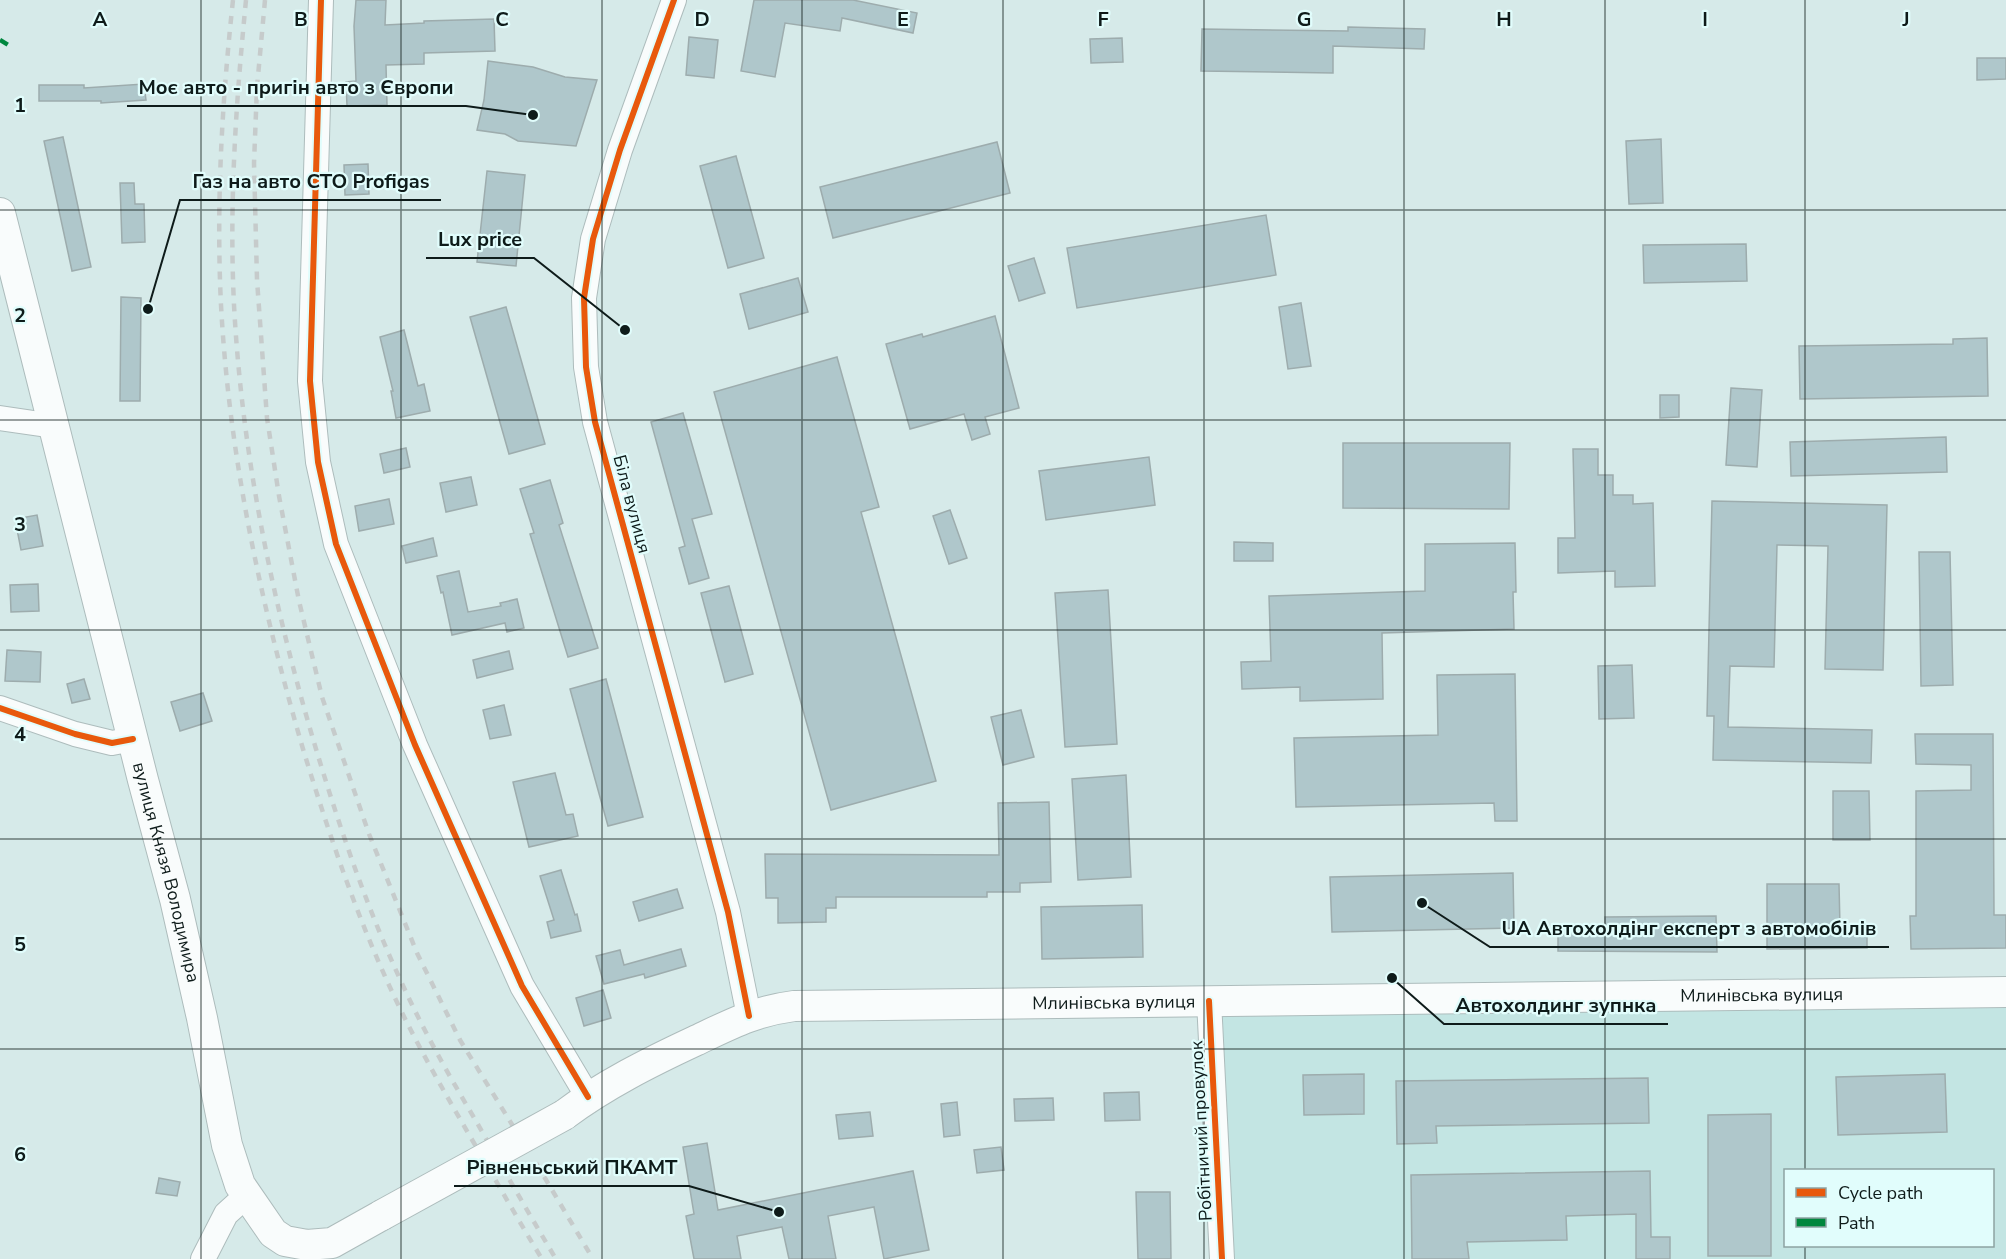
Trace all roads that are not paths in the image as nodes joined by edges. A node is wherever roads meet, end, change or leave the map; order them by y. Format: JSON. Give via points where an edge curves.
{"nodes":[{"id":1,"x":321,"y":0,"type":"edge"},
{"id":2,"x":674,"y":0,"type":"edge"},
{"id":3,"x":0,"y":213,"type":"edge"},
{"id":4,"x":0,"y":418,"type":"edge"},
{"id":5,"x":54,"y":426,"type":"junction"},
{"id":6,"x":0,"y":708,"type":"edge"},
{"id":7,"x":133,"y":739,"type":"junction"},
{"id":8,"x":2006,"y":992,"type":"edge"},
{"id":9,"x":1209,"y":1001,"type":"junction"},
{"id":10,"x":749,"y":1016,"type":"junction"},
{"id":11,"x":588,"y":1097,"type":"junction"},
{"id":12,"x":247,"y":1195,"type":"junction"},
{"id":13,"x":382,"y":1215,"type":"joint"},
{"id":14,"x":203,"y":1259,"type":"edge"},
{"id":15,"x":1222,"y":1259,"type":"edge"}],
"edges":[{"from":1,"to":11,"type":"street","via":[[310,381],[318,462],[336,544],[415,745],[522,986]]},
{"from":2,"to":10,"type":"street","name":"Біла вулиця","via":[[593,239],[584,298],[586,367],[595,422],[728,912]]},
{"from":3,"to":5,"type":"main road","name":"вулиця Князя Володимира"},
{"from":4,"to":5,"type":"street"},
{"from":5,"to":7,"type":"main road","name":"вулиця Князя Володимира"},
{"from":6,"to":7,"type":"street","via":[[93,739],[112,743]]},
{"from":7,"to":12,"type":"main road","name":"вулиця Князя Володимира","via":[[176,899],[227,1145]]},
{"from":8,"to":9,"type":"main road","name":"Млинівська вулиця"},
{"from":9,"to":10,"type":"main road","name":"Млинівська вулиця","via":[[794,1006]]},
{"from":9,"to":15,"type":"street","name":"Робітничий провулок"},
{"from":10,"to":11,"type":"main road","name":"Млинівська вулиця"},
{"from":11,"to":13,"type":"main road","name":"Млинівська вулиця","bridge":true,"via":[[564,1115]]},
{"from":12,"to":13,"type":"main road","name":"вулиця Князя Володимира","via":[[273,1233],[285,1241],[307,1245],[332,1243]]},
{"from":12,"to":14,"type":"street","via":[[226,1214]]}]}
